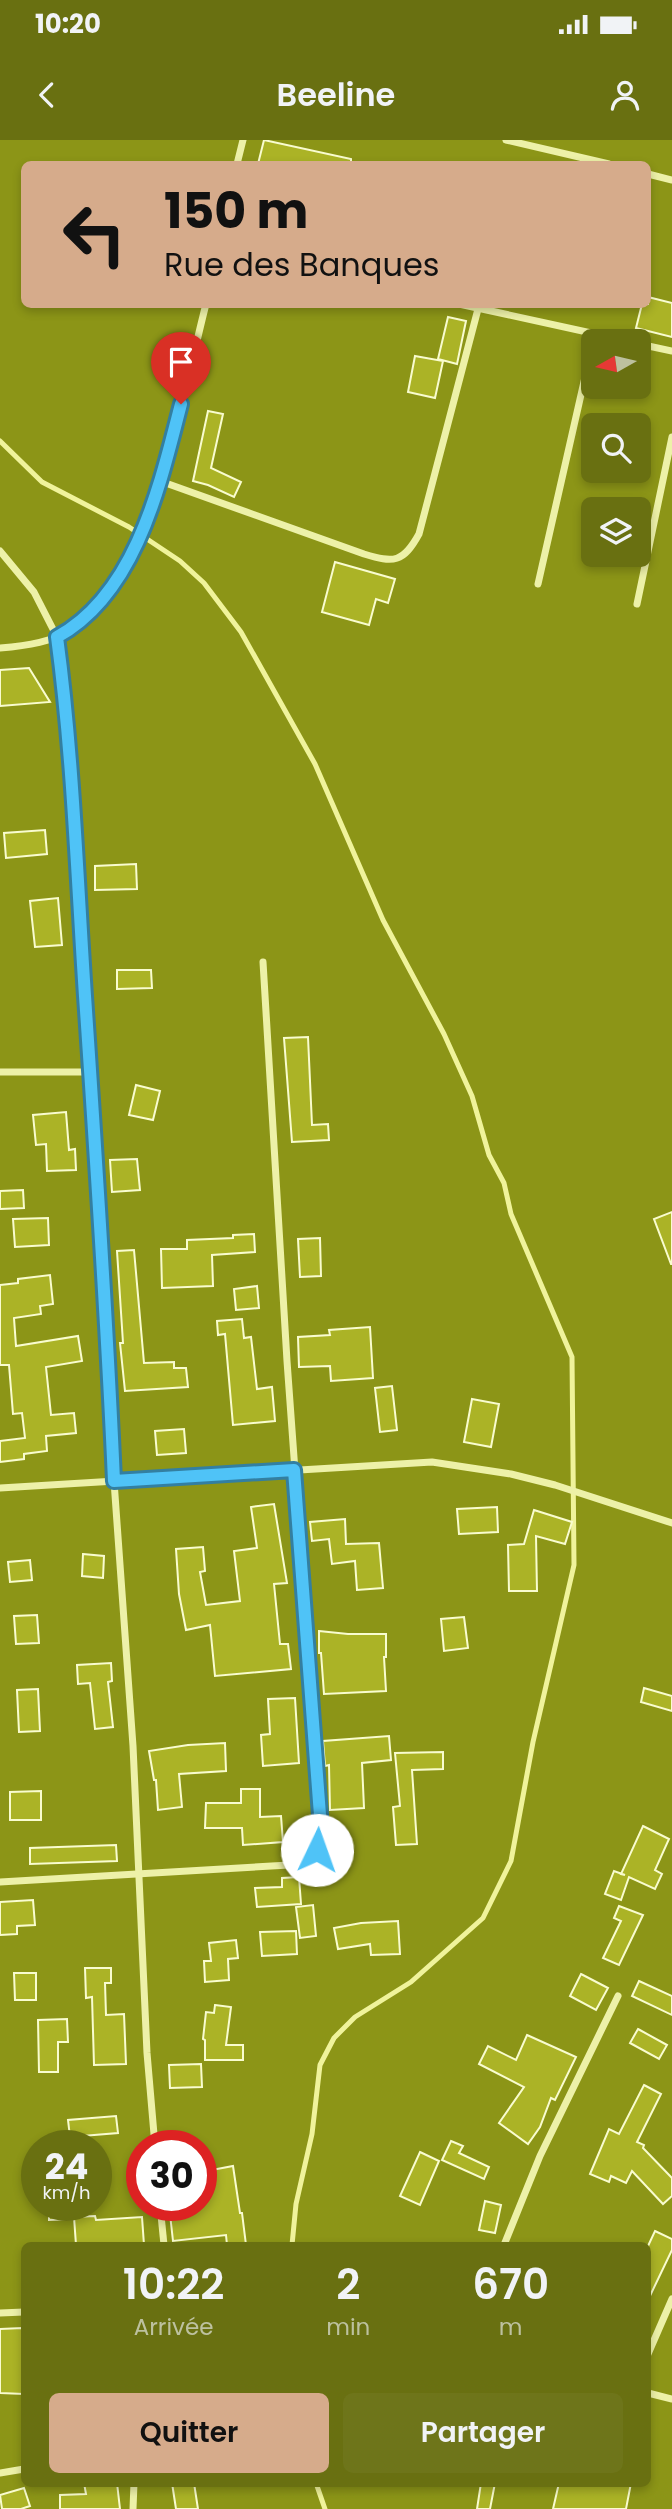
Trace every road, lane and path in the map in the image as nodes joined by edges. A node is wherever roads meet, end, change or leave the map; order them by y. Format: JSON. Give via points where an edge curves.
{"nodes":[{"id":1,"x":243,"y":140,"type":"edge"},
{"id":2,"x":506,"y":140,"type":"edge"},
{"id":3,"x":238,"y":161,"type":"edge"},
{"id":4,"x":596,"y":161,"type":"edge"},
{"id":5,"x":651,"y":175,"type":"edge"},
{"id":6,"x":672,"y":180,"type":"edge"},
{"id":7,"x":204,"y":308,"type":"edge"},
{"id":8,"x":474,"y":308,"type":"edge"},
{"id":9,"x":478,"y":309,"type":"junction"},
{"id":10,"x":581,"y":336,"type":"edge"},
{"id":11,"x":651,"y":347,"type":"edge"},
{"id":12,"x":672,"y":351,"type":"edge"},
{"id":13,"x":581,"y":396,"type":"edge"},
{"id":14,"x":672,"y":437,"type":"edge"},
{"id":15,"x":160,"y":481,"type":"junction"},
{"id":16,"x":0,"y":551,"type":"edge"},
{"id":17,"x":538,"y":584,"type":"dead end"},
{"id":18,"x":637,"y":604,"type":"dead end"},
{"id":19,"x":57,"y":637,"type":"junction"},
{"id":20,"x":0,"y":648,"type":"edge"},
{"id":21,"x":263,"y":962,"type":"dead end"},
{"id":22,"x":0,"y":1072,"type":"edge"},
{"id":23,"x":91,"y":1072,"type":"junction"},
{"id":24,"x":294,"y":1470,"type":"junction"},
{"id":25,"x":114,"y":1481,"type":"junction"},
{"id":26,"x":0,"y":1488,"type":"edge"},
{"id":27,"x":672,"y":1524,"type":"edge"},
{"id":28,"x":139,"y":1875,"type":"junction"},
{"id":29,"x":0,"y":1882,"type":"edge"},
{"id":30,"x":618,"y":1996,"type":"dead end"},
{"id":31,"x":154,"y":2130,"type":"edge"},
{"id":32,"x":162,"y":2221,"type":"edge"},
{"id":33,"x":164,"y":2242,"type":"edge"},
{"id":34,"x":505,"y":2242,"type":"edge"},
{"id":35,"x":672,"y":2299,"type":"edge"},
{"id":36,"x":21,"y":2312,"type":"edge"},
{"id":37,"x":0,"y":2313,"type":"edge"},
{"id":38,"x":651,"y":2347,"type":"edge"},
{"id":39,"x":651,"y":2394,"type":"edge"},
{"id":40,"x":672,"y":2399,"type":"edge"},
{"id":41,"x":21,"y":2470,"type":"edge"},
{"id":42,"x":0,"y":2473,"type":"edge"},
{"id":43,"x":134,"y":2487,"type":"edge"},
{"id":44,"x":133,"y":2509,"type":"edge"}],
"edges":[{"from":1,"to":3,"type":"street"},
{"from":2,"to":4,"type":"street"},
{"from":5,"to":6,"type":"street"},
{"from":7,"to":15,"type":"street"},
{"from":8,"to":9,"type":"street"},
{"from":9,"to":10,"type":"street"},
{"from":9,"to":15,"type":"street","via":[[419,534],[404,556],[384,561]]},
{"from":11,"to":12,"type":"street"},
{"from":13,"to":17,"type":"street"},
{"from":14,"to":18,"type":"street"},
{"from":15,"to":19,"type":"street","via":[[131,555],[106,596],[82,622]]},
{"from":16,"to":19,"type":"street","via":[[34,592]]},
{"from":19,"to":20,"type":"street"},
{"from":19,"to":23,"type":"street"},
{"from":21,"to":24,"type":"street"},
{"from":22,"to":23,"type":"street"},
{"from":23,"to":25,"type":"street"},
{"from":24,"to":25,"type":"street"},
{"from":24,"to":27,"type":"street","via":[[432,1462],[468,1466],[555,1485]]},
{"from":24,"to":28,"type":"street","via":[[320,1815],[317,1850],[289,1865]]},
{"from":25,"to":26,"type":"street"},
{"from":25,"to":28,"type":"street"},
{"from":28,"to":29,"type":"street"},
{"from":28,"to":31,"type":"street"},
{"from":30,"to":34,"type":"street","via":[[540,2156]]},
{"from":32,"to":33,"type":"street"},
{"from":35,"to":38,"type":"street"},
{"from":36,"to":37,"type":"street"},
{"from":39,"to":40,"type":"street"},
{"from":41,"to":42,"type":"street"},
{"from":43,"to":44,"type":"street"}]}
